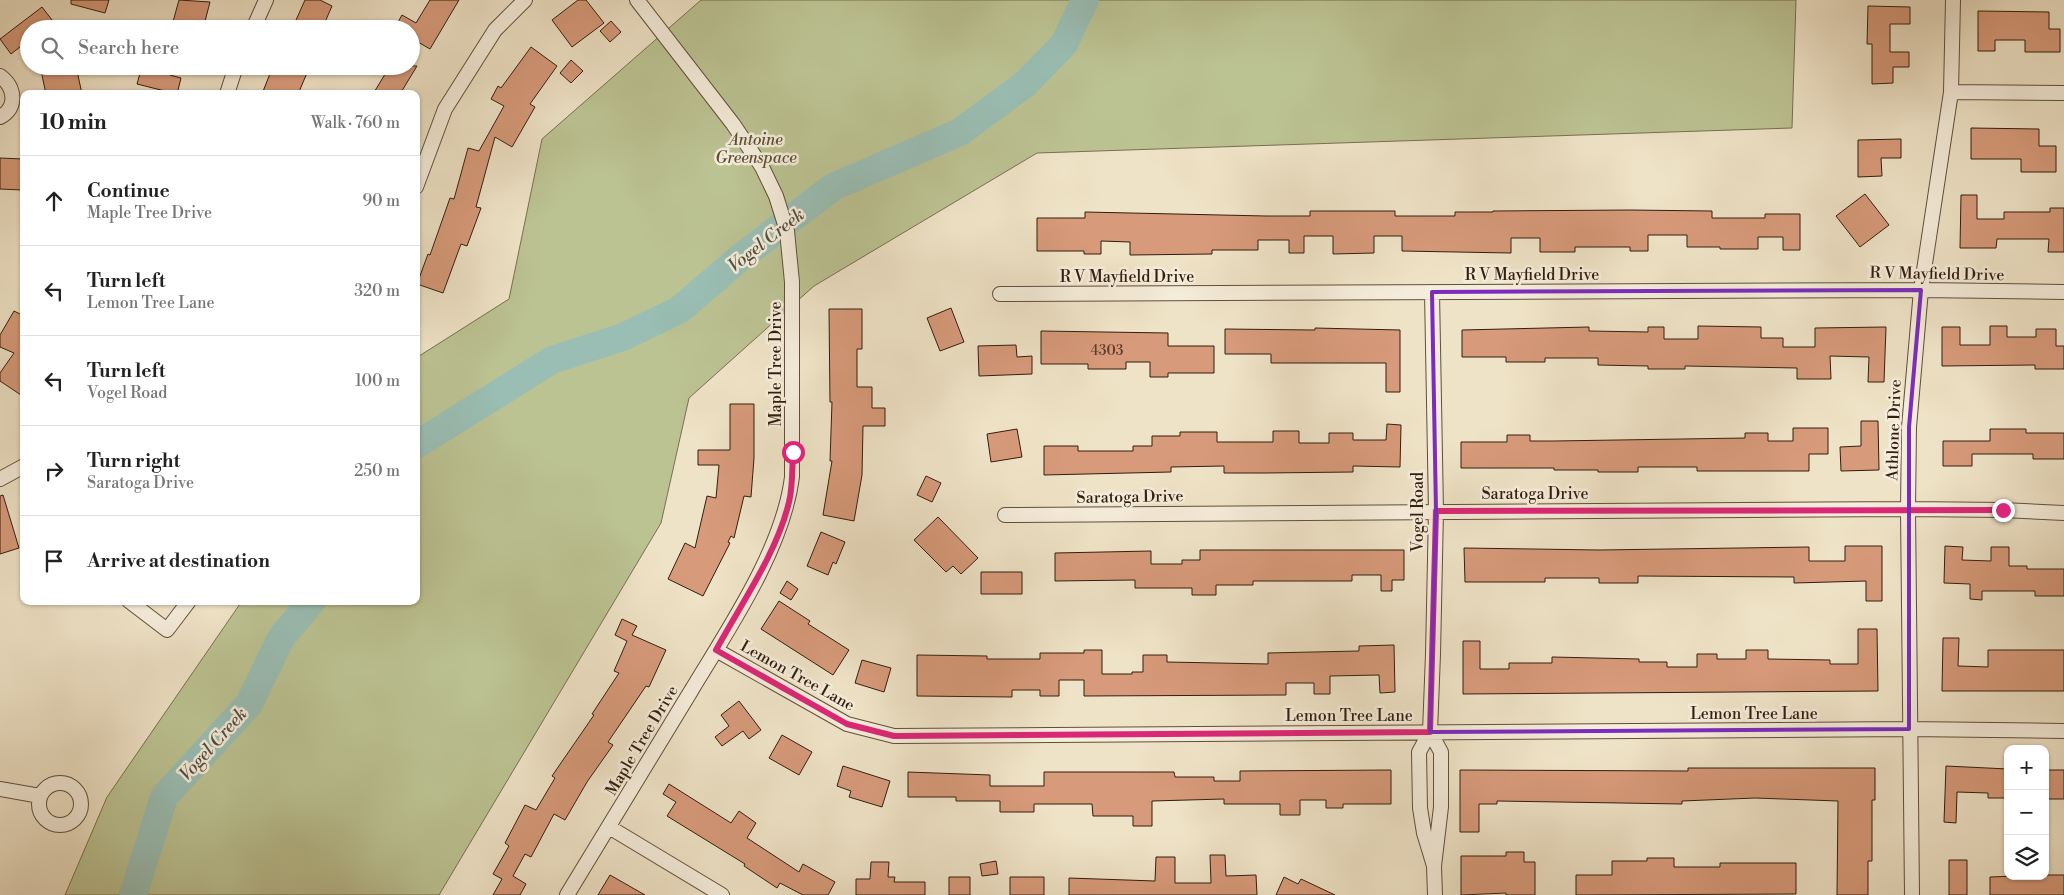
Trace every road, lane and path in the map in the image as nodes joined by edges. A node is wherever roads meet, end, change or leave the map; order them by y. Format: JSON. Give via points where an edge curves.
{"nodes":[{"id":1,"x":266,"y":0,"type":"edge"},
{"id":2,"x":525,"y":0,"type":"edge"},
{"id":3,"x":637,"y":0,"type":"edge"},
{"id":4,"x":1953,"y":0,"type":"edge"},
{"id":5,"x":257,"y":20,"type":"edge"},
{"id":6,"x":233,"y":75,"type":"edge"},
{"id":7,"x":0,"y":76,"type":"edge"},
{"id":8,"x":228,"y":90,"type":"edge"},
{"id":9,"x":1951,"y":92,"type":"junction"},
{"id":10,"x":2064,"y":93,"type":"edge"},
{"id":11,"x":0,"y":117,"type":"edge"},
{"id":12,"x":420,"y":176,"type":"edge"},
{"id":13,"x":1921,"y":290,"type":"junction"},
{"id":14,"x":1432,"y":292,"type":"junction"},
{"id":15,"x":2064,"y":292,"type":"edge"},
{"id":16,"x":1000,"y":294,"type":"dead end"},
{"id":17,"x":20,"y":468,"type":"edge"},
{"id":18,"x":0,"y":480,"type":"edge"},
{"id":19,"x":1908,"y":509,"type":"junction"},
{"id":20,"x":1436,"y":511,"type":"junction"},
{"id":21,"x":2064,"y":513,"type":"edge"},
{"id":22,"x":1005,"y":515,"type":"dead end"},
{"id":23,"x":133,"y":605,"type":"edge"},
{"id":24,"x":186,"y":605,"type":"edge"},
{"id":25,"x":716,"y":650,"type":"junction"},
{"id":26,"x":1910,"y":730,"type":"junction"},
{"id":27,"x":1430,"y":732,"type":"junction"},
{"id":28,"x":2064,"y":732,"type":"edge"},
{"id":29,"x":0,"y":789,"type":"edge"},
{"id":30,"x":40,"y":796,"type":"dead end"},
{"id":31,"x":609,"y":827,"type":"junction"},
{"id":32,"x":1434,"y":866,"type":"junction"},
{"id":33,"x":567,"y":895,"type":"edge"},
{"id":34,"x":722,"y":895,"type":"edge"},
{"id":35,"x":1435,"y":895,"type":"edge"},
{"id":36,"x":1912,"y":895,"type":"edge"}],
"edges":[{"from":1,"to":5,"type":"street"},
{"from":2,"to":12,"type":"street","via":[[495,30],[445,109]]},
{"from":3,"to":25,"type":"street","name":"Maple Tree Drive","via":[[747,143],[776,196],[787,231],[792,282],[792,469],[789,502],[757,576]]},
{"from":4,"to":9,"type":"street","name":"Athlone Drive"},
{"from":6,"to":8,"type":"street"},
{"from":7,"to":11,"type":"street","via":[[8,82],[14,94],[11,106]]},
{"from":9,"to":10,"type":"street"},
{"from":9,"to":13,"type":"street","name":"Athlone Drive"},
{"from":13,"to":14,"type":"street","name":"R V Mayfield Drive"},
{"from":13,"to":15,"type":"street","name":"R V Mayfield Drive"},
{"from":13,"to":19,"type":"street","name":"Athlone Drive","via":[[1910,418]]},
{"from":14,"to":16,"type":"street","name":"R V Mayfield Drive"},
{"from":14,"to":20,"type":"street","name":"Vogel Road"},
{"from":17,"to":18,"type":"street"},
{"from":19,"to":20,"type":"street","name":"Saratoga Drive"},
{"from":19,"to":21,"type":"street","name":"Saratoga Drive"},
{"from":19,"to":26,"type":"street","name":"Athlone Drive"},
{"from":20,"to":22,"type":"street","name":"Saratoga Drive"},
{"from":20,"to":27,"type":"street","name":"Vogel Road"},
{"from":23,"to":24,"type":"street","via":[[167,630]]},
{"from":25,"to":27,"type":"street","name":"Lemon Tree Lane","via":[[847,724],[894,736]]},
{"from":25,"to":31,"type":"street","name":"Maple Tree Drive"},
{"from":26,"to":27,"type":"street","name":"Lemon Tree Lane"},
{"from":26,"to":28,"type":"street","name":"Lemon Tree Lane"},
{"from":26,"to":36,"type":"street","name":"Athlone Drive"},
{"from":27,"to":32,"type":"street","name":"Vogel Road","via":[[1441,752],[1441,807]]},
{"from":27,"to":32,"type":"street","name":"Vogel Road","via":[[1419,752],[1420,789],[1424,833]]},
{"from":29,"to":30,"type":"street"},
{"from":31,"to":33,"type":"street","name":"Maple Tree Drive"},
{"from":31,"to":34,"type":"street"},
{"from":32,"to":35,"type":"street","name":"Vogel Road"}]}
